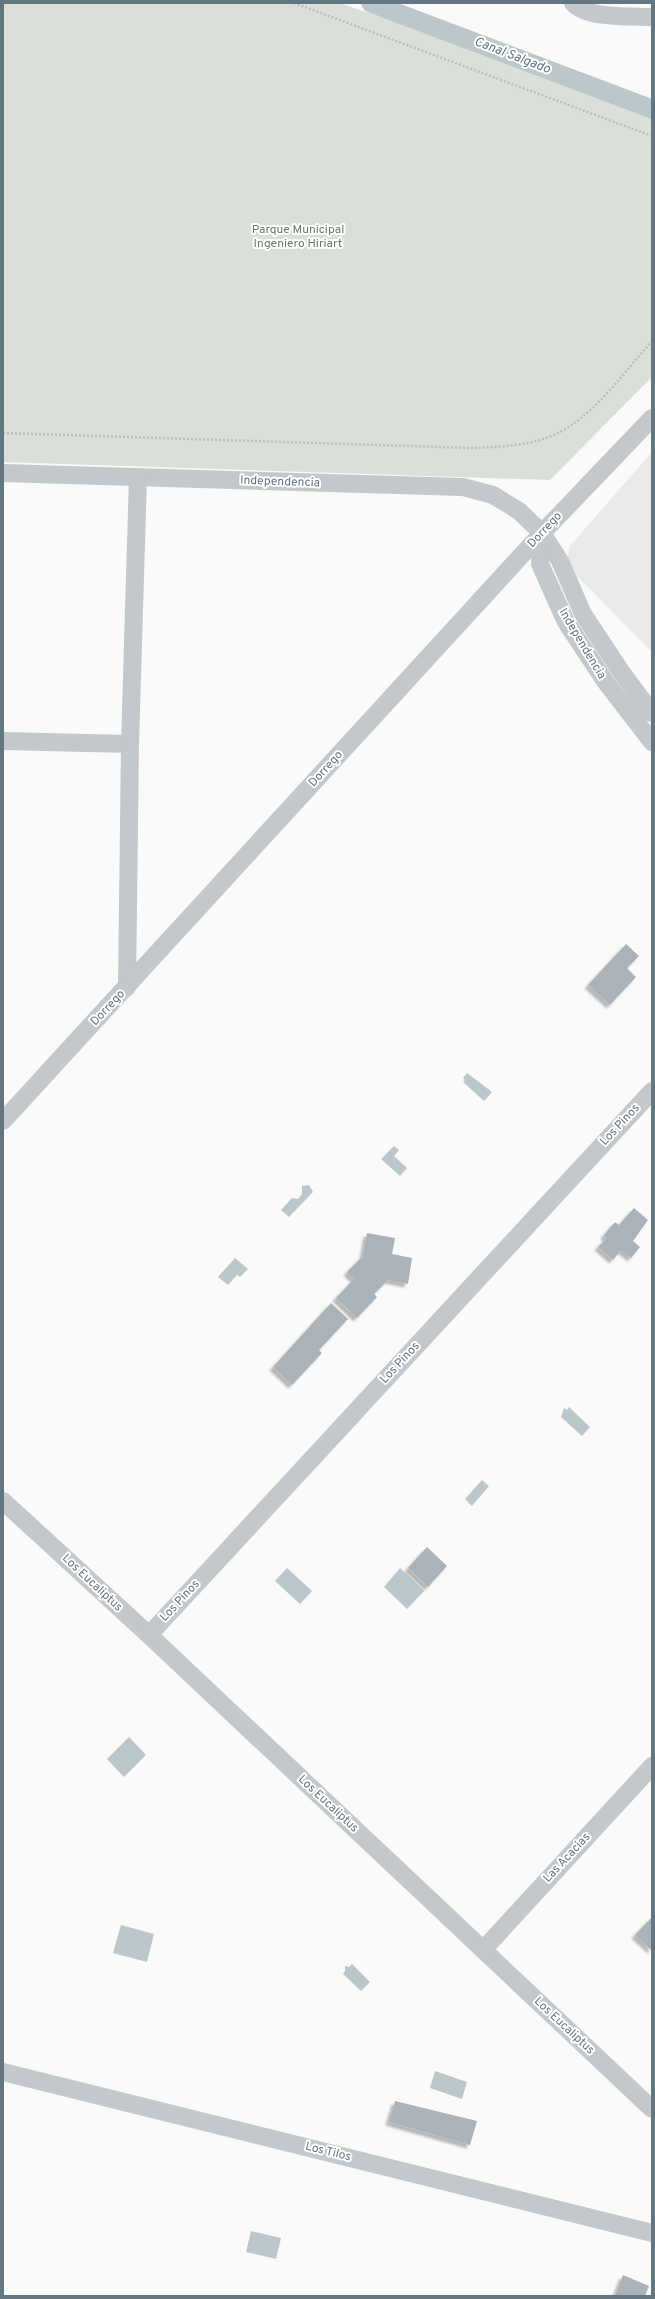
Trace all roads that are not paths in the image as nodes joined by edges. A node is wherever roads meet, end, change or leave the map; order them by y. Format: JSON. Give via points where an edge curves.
{"nodes":[{"id":1,"x":575,"y":5,"type":"edge"},
{"id":2,"x":652,"y":17,"type":"edge"},
{"id":3,"x":652,"y":418,"type":"edge"},
{"id":4,"x":3,"y":473,"type":"edge"},
{"id":5,"x":138,"y":477,"type":"junction"},
{"id":6,"x":542,"y":533,"type":"junction"},
{"id":7,"x":652,"y":713,"type":"edge"},
{"id":8,"x":3,"y":740,"type":"edge"},
{"id":9,"x":652,"y":742,"type":"edge"},
{"id":10,"x":130,"y":744,"type":"junction"},
{"id":11,"x":127,"y":987,"type":"junction"},
{"id":12,"x":652,"y":1091,"type":"edge"},
{"id":13,"x":3,"y":1121,"type":"edge"},
{"id":14,"x":3,"y":1501,"type":"edge"},
{"id":15,"x":149,"y":1635,"type":"junction"},
{"id":16,"x":652,"y":1766,"type":"edge"},
{"id":17,"x":483,"y":1950,"type":"junction"},
{"id":18,"x":3,"y":2072,"type":"edge"},
{"id":19,"x":652,"y":2109,"type":"edge"},
{"id":20,"x":652,"y":2233,"type":"edge"}],
"edges":[{"from":1,"to":2,"type":"street","via":[[595,14]]},
{"from":3,"to":6,"type":"street","name":"Dorrego"},
{"from":4,"to":5,"type":"street","name":"Independencia"},
{"from":5,"to":6,"type":"street","name":"Independencia","via":[[463,487],[493,495],[519,510]]},
{"from":5,"to":10,"type":"street"},
{"from":6,"to":7,"type":"street","name":"Independencia","via":[[560,561],[583,614]]},
{"from":6,"to":9,"type":"street","name":"Independencia","via":[[540,564],[566,622],[605,681]]},
{"from":6,"to":11,"type":"street","name":"Dorrego"},
{"from":8,"to":10,"type":"street"},
{"from":10,"to":11,"type":"street"},
{"from":11,"to":13,"type":"street","name":"Dorrego"},
{"from":12,"to":15,"type":"street","name":"Los Pinos"},
{"from":14,"to":15,"type":"street","name":"Los Eucaliptus"},
{"from":15,"to":17,"type":"street","name":"Los Eucaliptus"},
{"from":16,"to":17,"type":"street","name":"Las Acacias"},
{"from":17,"to":19,"type":"street","name":"Los Eucaliptus"},
{"from":18,"to":20,"type":"street","name":"Los Tilos"}]}
